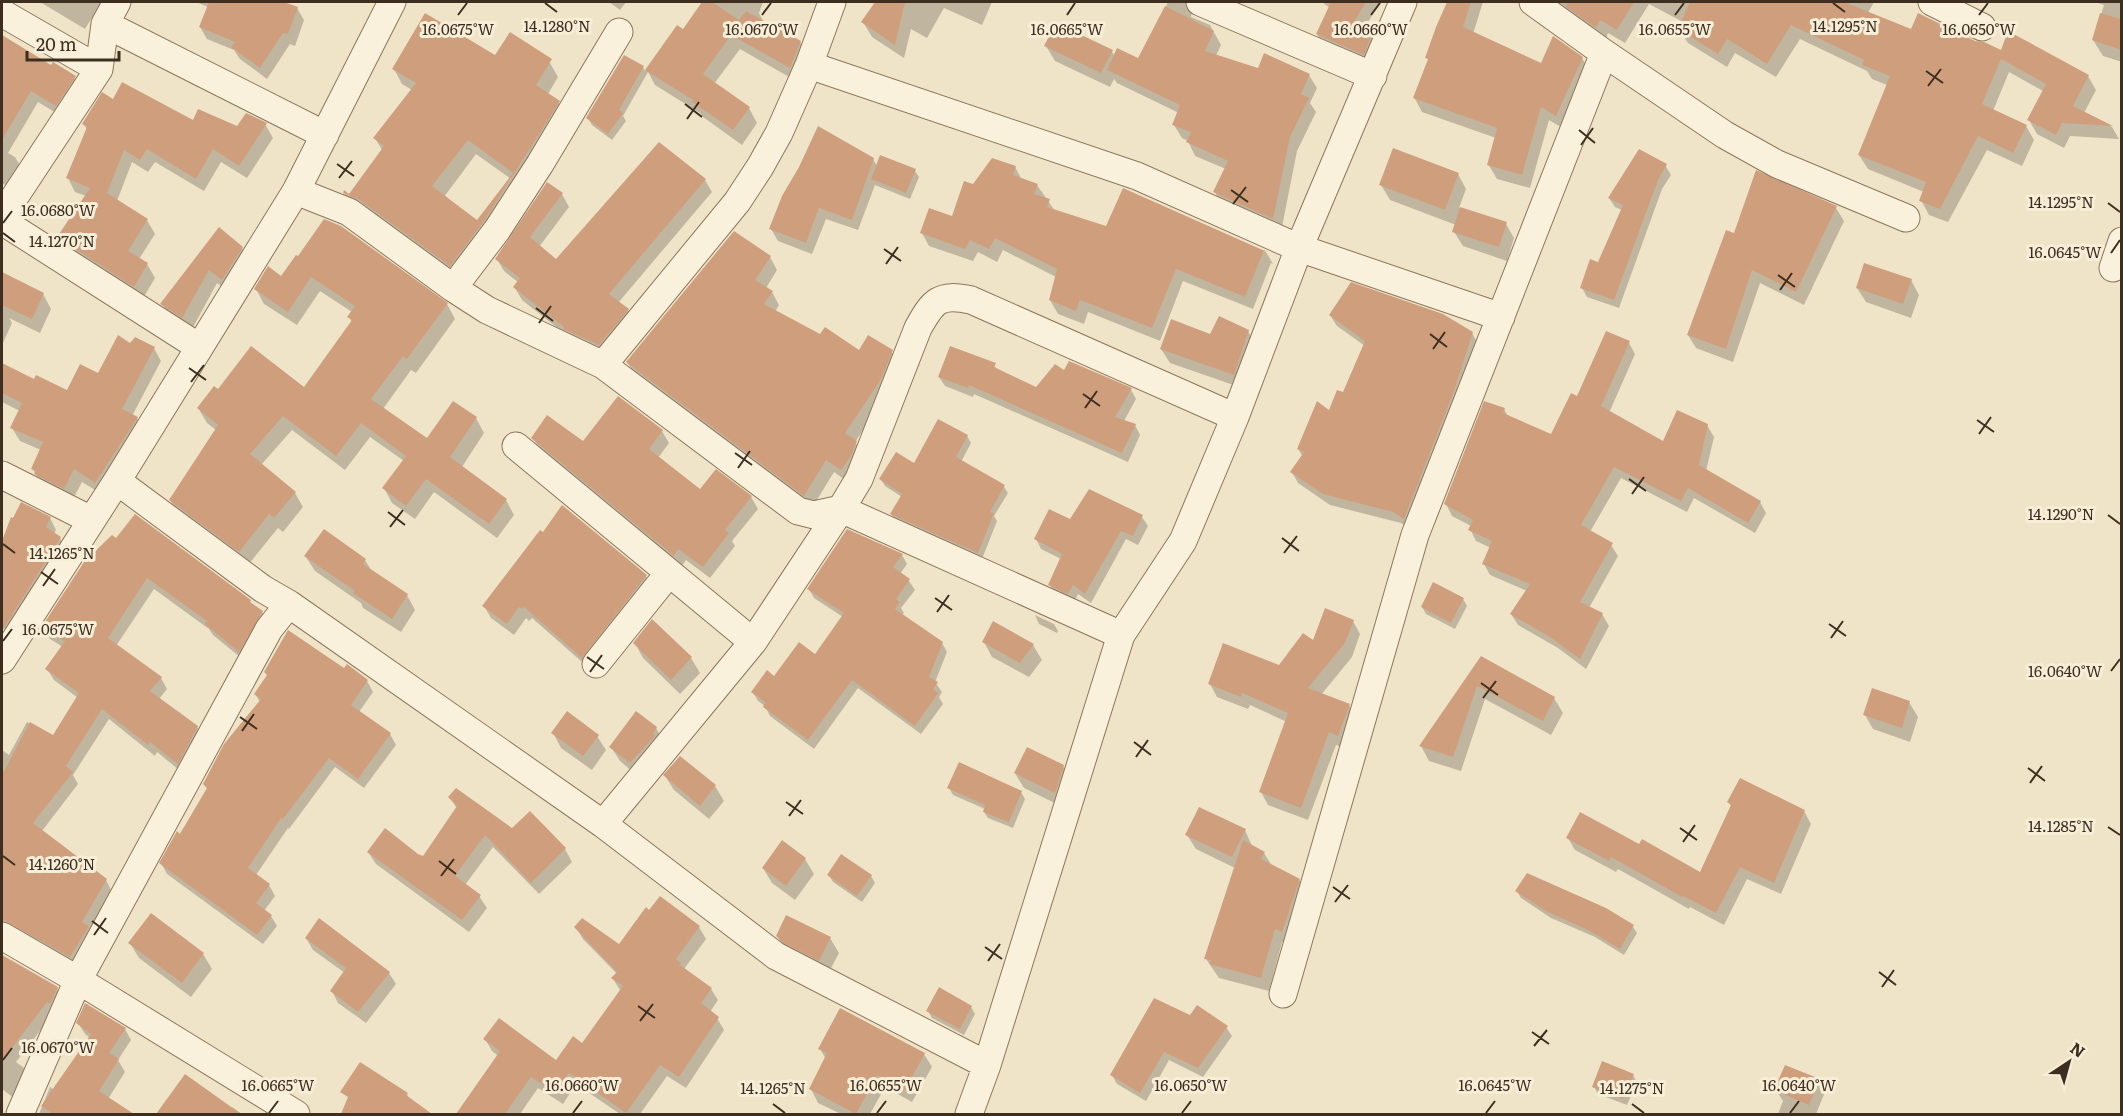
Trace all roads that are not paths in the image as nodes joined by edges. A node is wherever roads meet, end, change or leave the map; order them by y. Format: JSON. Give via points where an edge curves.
{"nodes":[{"id":1,"x":392,"y":2,"type":"edge"},
{"id":2,"x":832,"y":2,"type":"edge"},
{"id":3,"x":1200,"y":2,"type":"edge"},
{"id":4,"x":1404,"y":2,"type":"edge"},
{"id":5,"x":1533,"y":2,"type":"edge"},
{"id":6,"x":1932,"y":2,"type":"edge"},
{"id":7,"x":2,"y":13,"type":"edge"},
{"id":8,"x":111,"y":13,"type":"edge"},
{"id":9,"x":1982,"y":27,"type":"dead end"},
{"id":10,"x":619,"y":32,"type":"dead end"},
{"id":11,"x":1604,"y":53,"type":"junction"},
{"id":12,"x":809,"y":65,"type":"junction"},
{"id":13,"x":99,"y":69,"type":"junction"},
{"id":14,"x":1373,"y":76,"type":"junction"},
{"id":15,"x":325,"y":135,"type":"junction"},
{"id":16,"x":296,"y":191,"type":"junction"},
{"id":17,"x":2,"y":216,"type":"edge"},
{"id":18,"x":1906,"y":218,"type":"dead end"},
{"id":19,"x":2,"y":221,"type":"edge"},
{"id":20,"x":2121,"y":241,"type":"edge"},
{"id":21,"x":1299,"y":248,"type":"junction"},
{"id":22,"x":2113,"y":268,"type":"dead end"},
{"id":23,"x":453,"y":288,"type":"junction"},
{"id":24,"x":1501,"y":317,"type":"junction"},
{"id":25,"x":199,"y":347,"type":"junction"},
{"id":26,"x":603,"y":365,"type":"junction"},
{"id":27,"x":1235,"y":417,"type":"junction"},
{"id":28,"x":516,"y":446,"type":"dead end"},
{"id":29,"x":2,"y":475,"type":"edge"},
{"id":30,"x":117,"y":481,"type":"junction"},
{"id":31,"x":841,"y":509,"type":"junction"},
{"id":32,"x":91,"y":520,"type":"junction"},
{"id":33,"x":669,"y":573,"type":"junction"},
{"id":34,"x":289,"y":604,"type":"junction"},
{"id":35,"x":1121,"y":635,"type":"junction"},
{"id":36,"x":753,"y":642,"type":"junction"},
{"id":37,"x":2,"y":660,"type":"edge"},
{"id":38,"x":596,"y":664,"type":"dead end"},
{"id":39,"x":603,"y":824,"type":"junction"},
{"id":40,"x":2,"y":936,"type":"edge"},
{"id":41,"x":78,"y":980,"type":"junction"},
{"id":42,"x":1283,"y":994,"type":"dead end"},
{"id":43,"x":987,"y":1065,"type":"junction"},
{"id":44,"x":20,"y":1114,"type":"edge"},
{"id":45,"x":296,"y":1114,"type":"edge"},
{"id":46,"x":969,"y":1114,"type":"edge"}],
"edges":[{"from":1,"to":15,"type":"street"},
{"from":2,"to":12,"type":"street"},
{"from":3,"to":14,"type":"street"},
{"from":4,"to":14,"type":"street"},
{"from":5,"to":11,"type":"street"},
{"from":6,"to":9,"type":"street"},
{"from":7,"to":13,"type":"street"},
{"from":8,"to":13,"type":"street"},
{"from":8,"to":15,"type":"street"},
{"from":10,"to":23,"type":"street","via":[[540,164]]},
{"from":11,"to":18,"type":"street","via":[[1750,150]]},
{"from":11,"to":24,"type":"street"},
{"from":12,"to":21,"type":"street","via":[[1137,176]]},
{"from":12,"to":26,"type":"street","via":[[779,133],[737,202]]},
{"from":13,"to":17,"type":"street"},
{"from":14,"to":21,"type":"street"},
{"from":15,"to":16,"type":"street"},
{"from":16,"to":23,"type":"street","via":[[349,212]]},
{"from":16,"to":25,"type":"street"},
{"from":19,"to":25,"type":"street"},
{"from":20,"to":22,"type":"street"},
{"from":21,"to":24,"type":"street"},
{"from":21,"to":27,"type":"street"},
{"from":23,"to":26,"type":"street","via":[[487,310]]},
{"from":24,"to":42,"type":"street","via":[[1416,535]]},
{"from":25,"to":30,"type":"street"},
{"from":26,"to":31,"type":"street","via":[[798,512],[814,515]]},
{"from":27,"to":31,"type":"street","via":[[971,300],[953,296],[939,300],[918,328],[859,478]]},
{"from":27,"to":35,"type":"street","via":[[1183,542]]},
{"from":28,"to":33,"type":"street"},
{"from":29,"to":32,"type":"street"},
{"from":30,"to":32,"type":"street"},
{"from":30,"to":34,"type":"street"},
{"from":31,"to":35,"type":"street"},
{"from":31,"to":36,"type":"street"},
{"from":32,"to":37,"type":"street"},
{"from":33,"to":36,"type":"street"},
{"from":33,"to":38,"type":"street"},
{"from":34,"to":39,"type":"street"},
{"from":34,"to":41,"type":"street","via":[[269,629]]},
{"from":35,"to":43,"type":"street"},
{"from":36,"to":39,"type":"street"},
{"from":39,"to":43,"type":"street","via":[[776,956]]},
{"from":40,"to":41,"type":"street"},
{"from":41,"to":44,"type":"street"},
{"from":41,"to":45,"type":"street"},
{"from":43,"to":46,"type":"street"}]}
